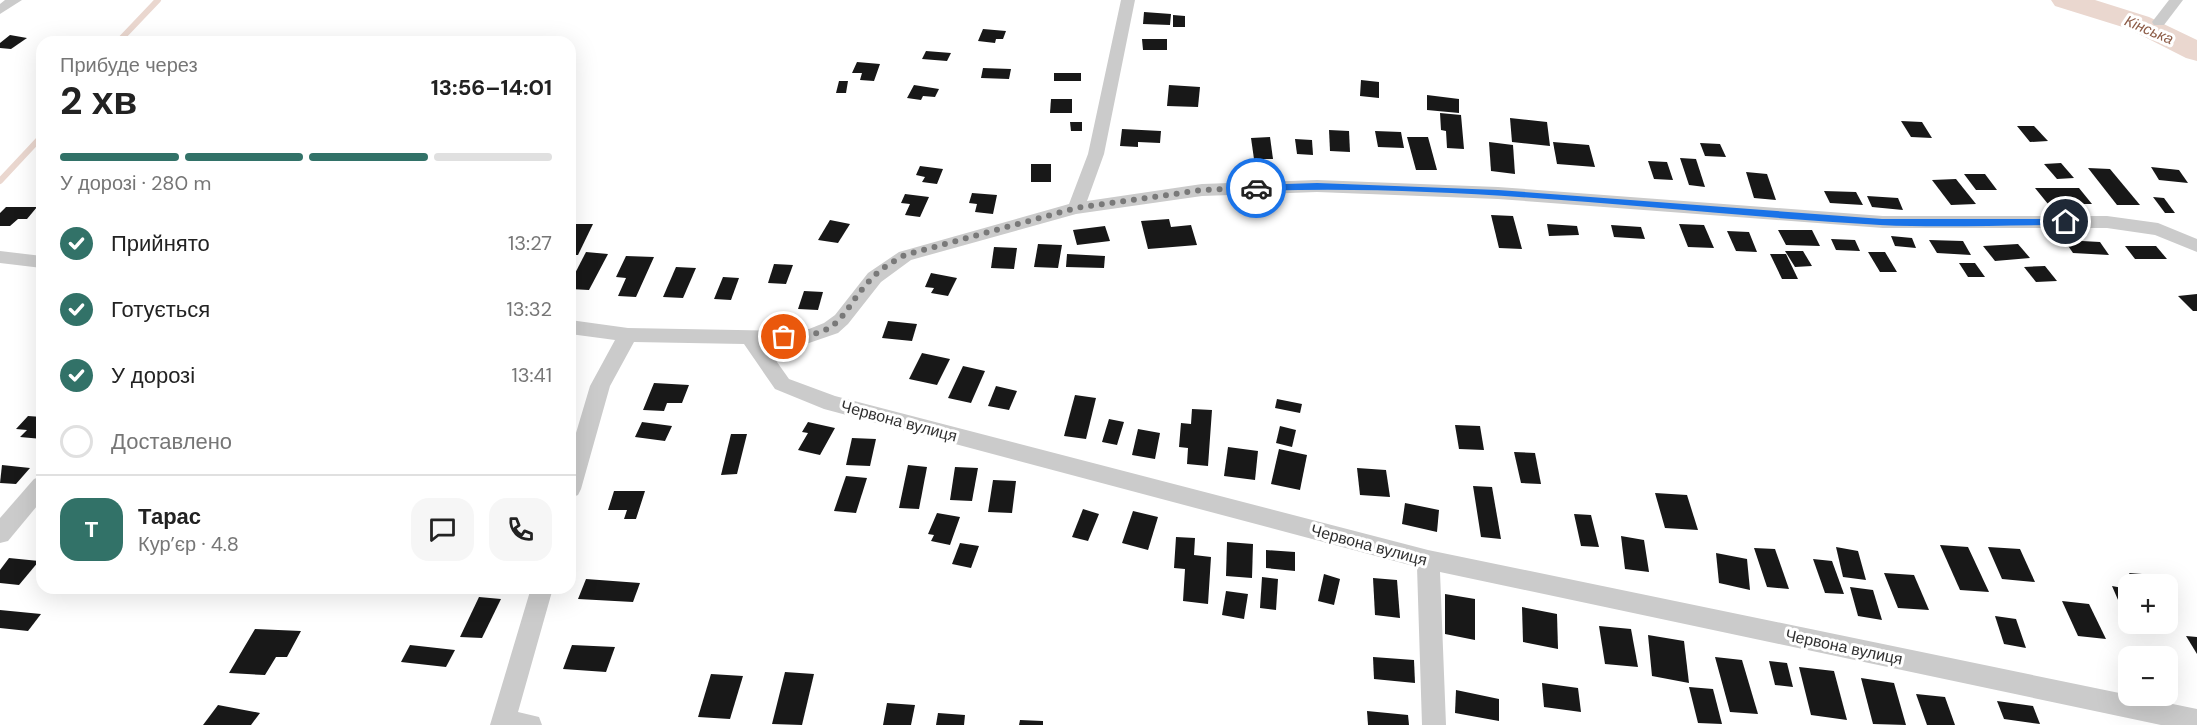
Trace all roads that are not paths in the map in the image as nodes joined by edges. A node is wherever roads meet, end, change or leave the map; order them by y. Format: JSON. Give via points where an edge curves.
{"nodes":[{"id":1,"x":15,"y":0,"type":"edge"},
{"id":2,"x":1128,"y":0,"type":"edge"},
{"id":3,"x":2176,"y":0,"type":"edge"},
{"id":4,"x":0,"y":10,"type":"edge"},
{"id":5,"x":2158,"y":22,"type":"dead end"},
{"id":6,"x":1076,"y":208,"type":"junction"},
{"id":7,"x":2197,"y":246,"type":"edge"},
{"id":8,"x":0,"y":257,"type":"edge"},
{"id":9,"x":36,"y":261,"type":"edge"},
{"id":10,"x":576,"y":328,"type":"edge"},
{"id":11,"x":628,"y":335,"type":"junction"},
{"id":12,"x":749,"y":337,"type":"junction"},
{"id":13,"x":576,"y":468,"type":"edge"},
{"id":14,"x":36,"y":492,"type":"edge"},
{"id":15,"x":0,"y":534,"type":"edge"},
{"id":16,"x":1428,"y":560,"type":"junction"},
{"id":17,"x":540,"y":594,"type":"edge"},
{"id":18,"x":2197,"y":721,"type":"edge"},
{"id":19,"x":503,"y":723,"type":"edge"},
{"id":20,"x":530,"y":725,"type":"edge"},
{"id":21,"x":1434,"y":725,"type":"edge"}],
"edges":[{"from":1,"to":4,"type":"street"},
{"from":2,"to":6,"type":"street","via":[[1096,154]]},
{"from":3,"to":5,"type":"street"},
{"from":6,"to":7,"type":"street","via":[[1202,190],[1317,186],[1498,193],[1882,222],[2107,222],[2158,229]]},
{"from":6,"to":12,"type":"street","via":[[905,255],[873,276],[839,322],[823,331],[802,337]]},
{"from":8,"to":9,"type":"street"},
{"from":10,"to":11,"type":"street"},
{"from":11,"to":12,"type":"street"},
{"from":11,"to":13,"type":"street","via":[[600,386]]},
{"from":12,"to":16,"type":"street","name":"Червона вулиця","via":[[782,384],[831,404]]},
{"from":14,"to":15,"type":"street"},
{"from":16,"to":18,"type":"street","name":"Червона вулиця"},
{"from":16,"to":21,"type":"street"},
{"from":17,"to":19,"type":"street"},
{"from":19,"to":20,"type":"street"}]}
